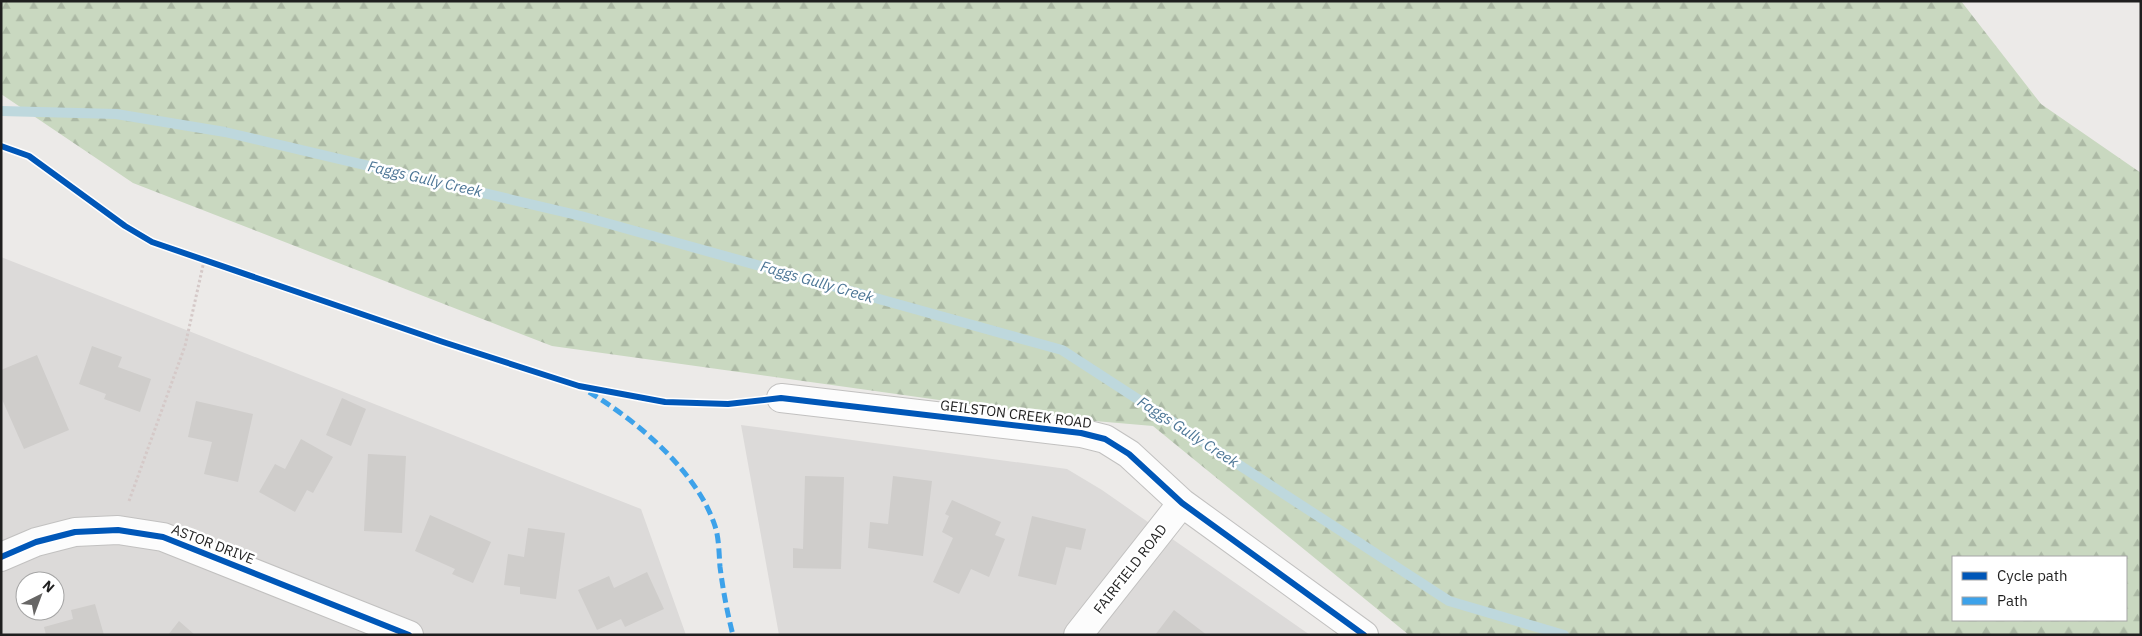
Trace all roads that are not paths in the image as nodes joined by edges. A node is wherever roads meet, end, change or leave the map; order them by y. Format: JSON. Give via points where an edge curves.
{"nodes":[{"id":1,"x":780,"y":398,"type":"dead end"},
{"id":2,"x":1182,"y":503,"type":"junction"},
{"id":3,"x":1,"y":557,"type":"edge"},
{"id":4,"x":409,"y":635,"type":"edge"},
{"id":5,"x":1078,"y":635,"type":"edge"},
{"id":6,"x":1364,"y":635,"type":"edge"}],
"edges":[{"from":1,"to":2,"type":"street","name":"GEILSTON CREEK ROAD","via":[[1081,433],[1105,439],[1129,454]]},
{"from":2,"to":5,"type":"street","name":"FAIRFIELD ROAD"},
{"from":2,"to":6,"type":"street","name":"GEILSTON CREEK ROAD"},
{"from":3,"to":4,"type":"street","name":"ASTOR DRIVE","via":[[36,542],[76,532],[118,530],[164,537]]}]}
